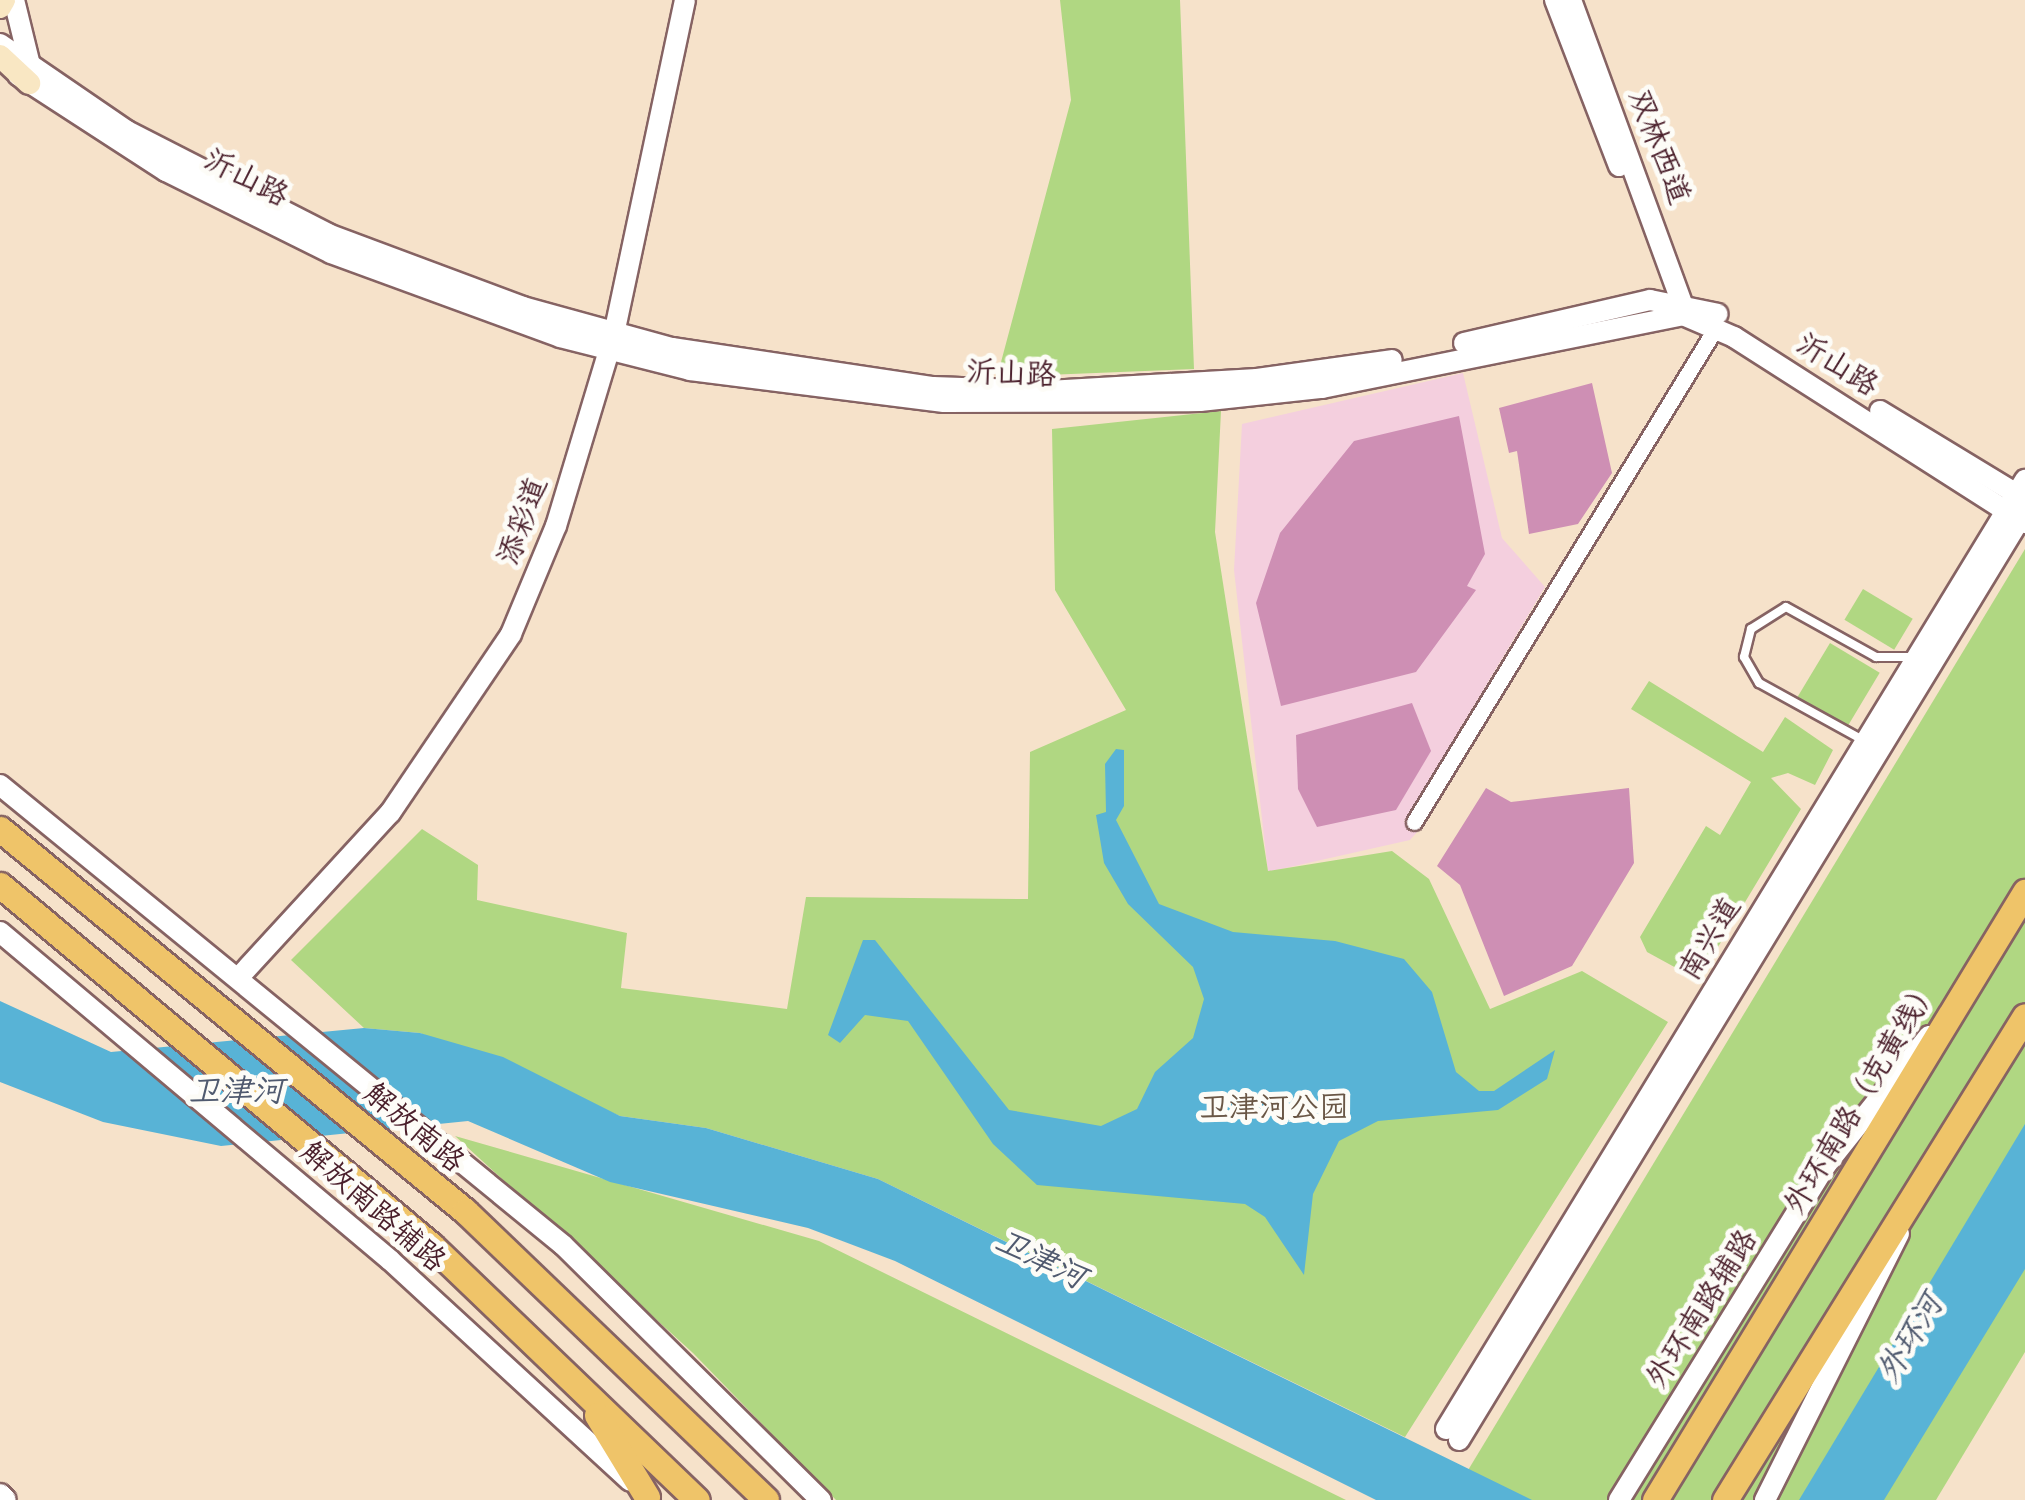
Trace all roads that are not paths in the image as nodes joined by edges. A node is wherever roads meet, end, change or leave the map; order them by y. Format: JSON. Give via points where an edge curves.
{"nodes":[{"id":1,"x":4,"y":0,"type":"edge"},
{"id":2,"x":14,"y":0,"type":"edge"},
{"id":3,"x":685,"y":0,"type":"edge"},
{"id":4,"x":1555,"y":0,"type":"edge"},
{"id":5,"x":1571,"y":0,"type":"edge"},
{"id":6,"x":0,"y":8,"type":"edge"},
{"id":7,"x":0,"y":44,"type":"edge"},
{"id":8,"x":0,"y":59,"type":"edge"},
{"id":9,"x":33,"y":76,"type":"junction"},
{"id":10,"x":1677,"y":307,"type":"junction"},
{"id":11,"x":1712,"y":334,"type":"dead end"},
{"id":12,"x":611,"y":342,"type":"junction"},
{"id":13,"x":1965,"y":471,"type":"junction"},
{"id":14,"x":2017,"y":506,"type":"edge"},
{"id":15,"x":1989,"y":553,"type":"junction"},
{"id":16,"x":1921,"y":650,"type":"junction"},
{"id":17,"x":1901,"y":712,"type":"junction"},
{"id":18,"x":1867,"y":738,"type":"junction"},
{"id":19,"x":0,"y":785,"type":"edge"},
{"id":20,"x":1414,"y":822,"type":"dead end"},
{"id":21,"x":0,"y":827,"type":"edge"},
{"id":22,"x":6,"y":892,"type":"edge"},
{"id":23,"x":2025,"y":892,"type":"edge"},
{"id":24,"x":0,"y":932,"type":"edge"},
{"id":25,"x":240,"y":976,"type":"junction"},
{"id":26,"x":1951,"y":1013,"type":"junction"},
{"id":27,"x":2025,"y":1016,"type":"edge"},
{"id":28,"x":1905,"y":1219,"type":"junction"},
{"id":29,"x":579,"y":1385,"type":"junction"},
{"id":30,"x":0,"y":1494,"type":"edge"},
{"id":31,"x":648,"y":1498,"type":"edge"},
{"id":32,"x":6,"y":1500,"type":"edge"},
{"id":33,"x":697,"y":1500,"type":"edge"},
{"id":34,"x":766,"y":1500,"type":"edge"},
{"id":35,"x":821,"y":1500,"type":"edge"},
{"id":36,"x":1619,"y":1500,"type":"edge"},
{"id":37,"x":1655,"y":1500,"type":"edge"},
{"id":38,"x":1724,"y":1500,"type":"edge"},
{"id":39,"x":1766,"y":1500,"type":"edge"}],
"edges":[{"from":1,"to":6,"type":"main road"},
{"from":2,"to":9,"type":"street","via":[[18,40]]},
{"from":3,"to":12,"type":"street","name":"添彩道"},
{"from":4,"to":10,"type":"street","name":"双林西道"},
{"from":5,"to":10,"type":"street","name":"双林西道"},
{"from":7,"to":9,"type":"street","name":"沂山路"},
{"from":8,"to":9,"type":"main road"},
{"from":9,"to":12,"type":"street","name":"沂山路","via":[[166,171],[317,246]]},
{"from":10,"to":12,"type":"street","name":"沂山路","via":[[1315,373],[1048,391],[791,370]]},
{"from":10,"to":13,"type":"street","name":"沂山路"},
{"from":11,"to":20,"type":"street"},
{"from":12,"to":25,"type":"street","name":"添彩道","via":[[556,526],[511,634],[390,813]]},
{"from":13,"to":14,"type":"street","name":"沂山路"},
{"from":13,"to":15,"type":"street","via":[[1983,512]]},
{"from":14,"to":15,"type":"street","name":"南兴道"},
{"from":15,"to":16,"type":"street","name":"南兴道"},
{"from":15,"to":17,"type":"street","name":"南兴道"},
{"from":16,"to":18,"type":"street","name":"南兴道"},
{"from":16,"to":18,"type":"lane","via":[[1887,660],[1786,608],[1751,629],[1744,657],[1759,683],[1840,734]]},
{"from":17,"to":18,"type":"lane"},
{"from":17,"to":18,"type":"street","name":"南兴道","via":[[1452,1434]]},
{"from":19,"to":25,"type":"street"},
{"from":21,"to":34,"type":"highway","name":"解放南路","via":[[465,1212]]},
{"from":22,"to":29,"type":"highway","via":[[431,1245]]},
{"from":23,"to":26,"type":"highway","name":"外环南路（克黄线）"},
{"from":24,"to":31,"type":"street","name":"解放南路辅路","via":[[282,1168]]},
{"from":25,"to":35,"type":"street","via":[[563,1245]]},
{"from":26,"to":36,"type":"street","name":"外环南路辅路","via":[[1826,1164]]},
{"from":26,"to":37,"type":"highway","name":"外环南路（克黄线）"},
{"from":27,"to":28,"type":"highway"},
{"from":28,"to":38,"type":"highway"},
{"from":28,"to":39,"type":"street","via":[[1871,1304]]},
{"from":29,"to":31,"type":"highway"},
{"from":29,"to":33,"type":"highway"},
{"from":30,"to":32,"type":"street"}]}
